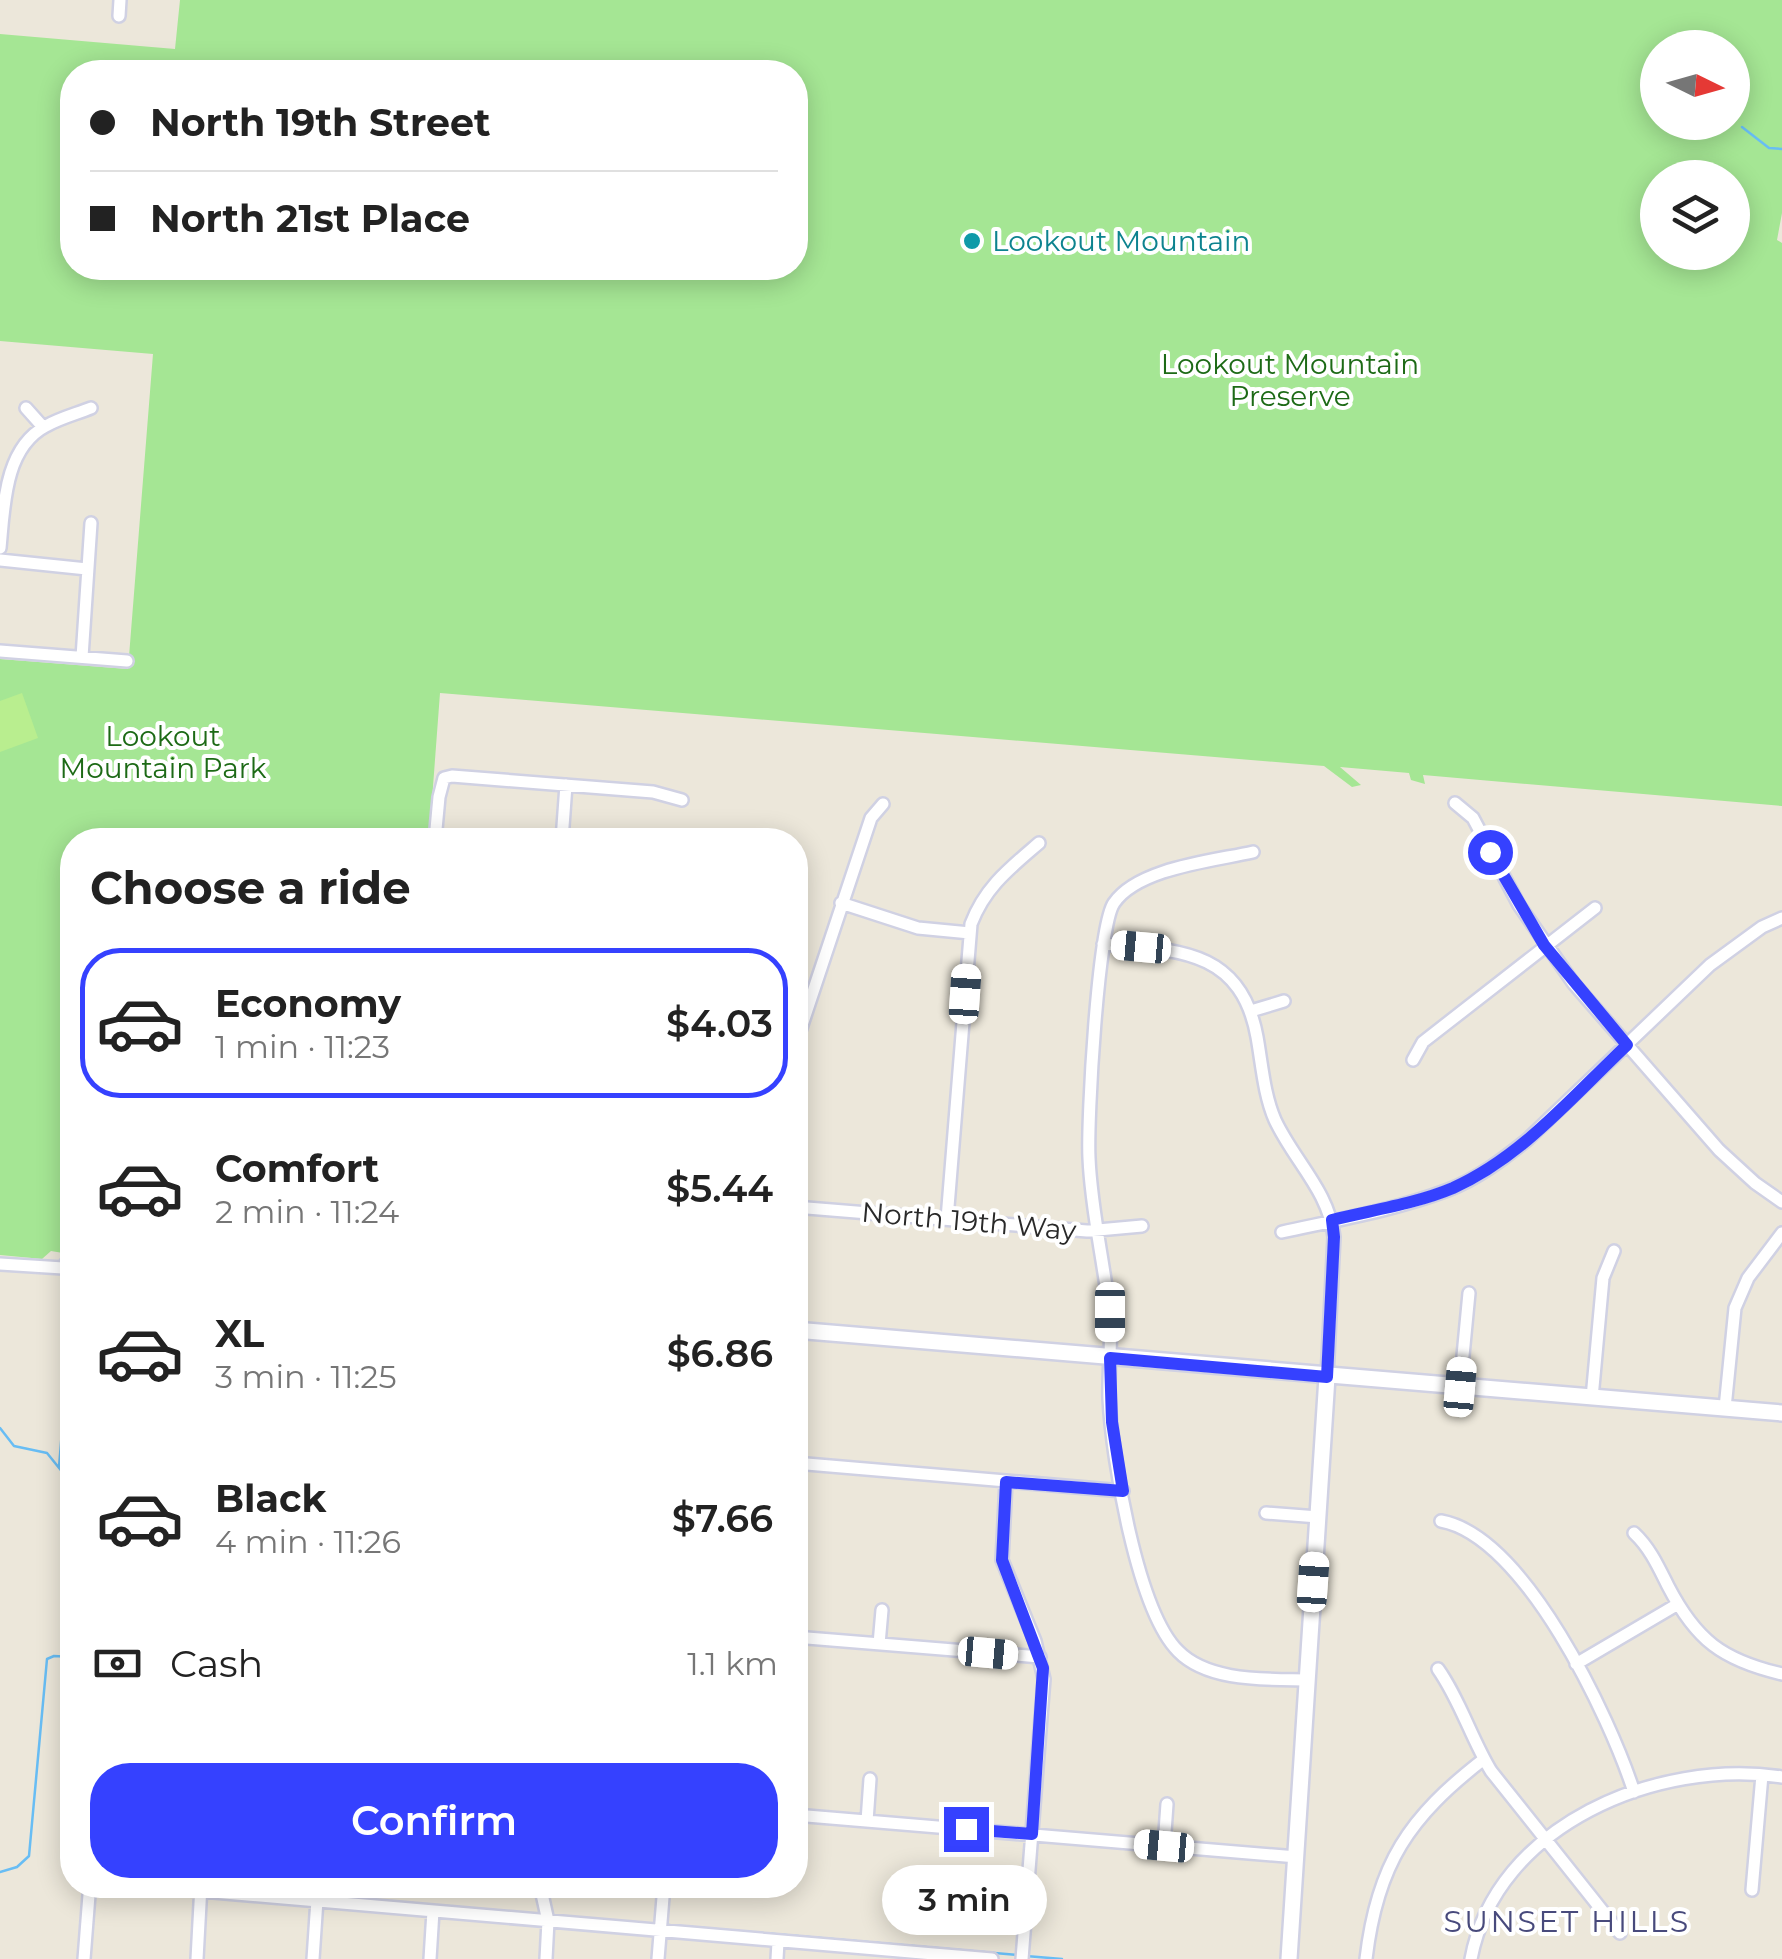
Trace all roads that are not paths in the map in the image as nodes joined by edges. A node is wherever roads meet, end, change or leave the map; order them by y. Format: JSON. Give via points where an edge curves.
{"nodes":[{"id":1,"x":120,"y":0,"type":"edge"},
{"id":2,"x":119,"y":16,"type":"dead end"},
{"id":3,"x":26,"y":408,"type":"dead end"},
{"id":4,"x":91,"y":408,"type":"dead end"},
{"id":5,"x":43,"y":427,"type":"junction"},
{"id":6,"x":92,"y":523,"type":"dead end"},
{"id":7,"x":0,"y":548,"type":"edge"},
{"id":8,"x":0,"y":560,"type":"edge"},
{"id":9,"x":87,"y":570,"type":"junction"},
{"id":10,"x":0,"y":650,"type":"edge"},
{"id":11,"x":82,"y":656,"type":"junction"},
{"id":12,"x":127,"y":660,"type":"dead end"},
{"id":13,"x":566,"y":785,"type":"junction"},
{"id":14,"x":682,"y":800,"type":"dead end"},
{"id":15,"x":883,"y":804,"type":"dead end"},
{"id":16,"x":1455,"y":804,"type":"dead end"},
{"id":17,"x":436,"y":828,"type":"edge"},
{"id":18,"x":563,"y":828,"type":"edge"},
{"id":19,"x":1039,"y":844,"type":"dead end"},
{"id":20,"x":1253,"y":852,"type":"dead end"},
{"id":21,"x":841,"y":904,"type":"junction"},
{"id":22,"x":1595,"y":908,"type":"dead end"},
{"id":23,"x":1782,"y":918,"type":"edge"},
{"id":24,"x":970,"y":933,"type":"junction"},
{"id":25,"x":1102,"y":944,"type":"junction"},
{"id":26,"x":1544,"y":945,"type":"junction"},
{"id":27,"x":1284,"y":1001,"type":"dead end"},
{"id":28,"x":808,"y":1006,"type":"edge"},
{"id":29,"x":1251,"y":1012,"type":"junction"},
{"id":30,"x":1627,"y":1045,"type":"junction"},
{"id":31,"x":1412,"y":1060,"type":"dead end"},
{"id":32,"x":1782,"y":1202,"type":"edge"},
{"id":33,"x":808,"y":1208,"type":"edge"},
{"id":34,"x":946,"y":1219,"type":"junction"},
{"id":35,"x":1332,"y":1220,"type":"junction"},
{"id":36,"x":1142,"y":1226,"type":"dead end"},
{"id":37,"x":1099,"y":1231,"type":"junction"},
{"id":38,"x":1282,"y":1232,"type":"dead end"},
{"id":39,"x":1782,"y":1233,"type":"edge"},
{"id":40,"x":1614,"y":1251,"type":"dead end"},
{"id":41,"x":0,"y":1264,"type":"edge"},
{"id":42,"x":60,"y":1265,"type":"edge"},
{"id":43,"x":1469,"y":1292,"type":"dead end"},
{"id":44,"x":808,"y":1331,"type":"edge"},
{"id":45,"x":1110,"y":1358,"type":"junction"},
{"id":46,"x":1327,"y":1377,"type":"junction"},
{"id":47,"x":1460,"y":1387,"type":"junction"},
{"id":48,"x":1592,"y":1398,"type":"junction"},
{"id":49,"x":1726,"y":1408,"type":"junction"},
{"id":50,"x":1782,"y":1413,"type":"edge"},
{"id":51,"x":808,"y":1464,"type":"edge"},
{"id":52,"x":1006,"y":1482,"type":"junction"},
{"id":53,"x":1123,"y":1491,"type":"junction"},
{"id":54,"x":1266,"y":1514,"type":"dead end"},
{"id":55,"x":1318,"y":1517,"type":"junction"},
{"id":56,"x":1441,"y":1521,"type":"dead end"},
{"id":57,"x":1634,"y":1533,"type":"dead end"},
{"id":58,"x":1678,"y":1604,"type":"junction"},
{"id":59,"x":882,"y":1610,"type":"dead end"},
{"id":60,"x":808,"y":1638,"type":"edge"},
{"id":61,"x":879,"y":1644,"type":"junction"},
{"id":62,"x":1730,"y":1655,"type":"junction"},
{"id":63,"x":1040,"y":1657,"type":"junction"},
{"id":64,"x":1576,"y":1664,"type":"junction"},
{"id":65,"x":1722,"y":1669,"type":"dead end"},
{"id":66,"x":1438,"y":1670,"type":"dead end"},
{"id":67,"x":1782,"y":1674,"type":"edge"},
{"id":68,"x":1307,"y":1680,"type":"junction"},
{"id":69,"x":1484,"y":1759,"type":"junction"},
{"id":70,"x":1762,"y":1774,"type":"junction"},
{"id":71,"x":1782,"y":1777,"type":"edge"},
{"id":72,"x":870,"y":1779,"type":"dead end"},
{"id":73,"x":1634,"y":1792,"type":"junction"},
{"id":74,"x":1167,"y":1804,"type":"dead end"},
{"id":75,"x":808,"y":1816,"type":"edge"},
{"id":76,"x":866,"y":1821,"type":"junction"},
{"id":77,"x":1032,"y":1834,"type":"junction"},
{"id":78,"x":1545,"y":1842,"type":"junction"},
{"id":79,"x":1164,"y":1846,"type":"junction"},
{"id":80,"x":1296,"y":1857,"type":"junction"},
{"id":81,"x":1752,"y":1890,"type":"dead end"},
{"id":82,"x":89,"y":1898,"type":"edge"},
{"id":83,"x":201,"y":1898,"type":"edge"},
{"id":84,"x":284,"y":1898,"type":"edge"},
{"id":85,"x":317,"y":1898,"type":"edge"},
{"id":86,"x":543,"y":1898,"type":"edge"},
{"id":87,"x":663,"y":1898,"type":"edge"},
{"id":88,"x":317,"y":1902,"type":"junction"},
{"id":89,"x":433,"y":1911,"type":"junction"},
{"id":90,"x":548,"y":1920,"type":"junction"},
{"id":91,"x":660,"y":1932,"type":"junction"},
{"id":92,"x":1620,"y":1932,"type":"dead end"},
{"id":93,"x":778,"y":1942,"type":"junction"},
{"id":94,"x":901,"y":1955,"type":"edge"},
{"id":95,"x":84,"y":1959,"type":"edge"},
{"id":96,"x":198,"y":1959,"type":"edge"},
{"id":97,"x":313,"y":1959,"type":"edge"},
{"id":98,"x":430,"y":1959,"type":"edge"},
{"id":99,"x":546,"y":1959,"type":"edge"},
{"id":100,"x":658,"y":1959,"type":"edge"},
{"id":101,"x":777,"y":1959,"type":"edge"},
{"id":102,"x":992,"y":1959,"type":"edge"},
{"id":103,"x":1022,"y":1959,"type":"edge"},
{"id":104,"x":1290,"y":1959,"type":"edge"},
{"id":105,"x":1366,"y":1959,"type":"edge"},
{"id":106,"x":1471,"y":1959,"type":"edge"}],
"edges":[{"from":1,"to":2,"type":"street"},
{"from":3,"to":5,"type":"street"},
{"from":4,"to":5,"type":"street"},
{"from":5,"to":7,"type":"street","via":[[15,460]]},
{"from":6,"to":9,"type":"street"},
{"from":8,"to":9,"type":"street"},
{"from":9,"to":11,"type":"street"},
{"from":10,"to":11,"type":"street"},
{"from":11,"to":12,"type":"street"},
{"from":13,"to":14,"type":"street"},
{"from":13,"to":17,"type":"street","via":[[444,778]]},
{"from":13,"to":18,"type":"street"},
{"from":15,"to":21,"type":"street","via":[[870,818]]},
{"from":16,"to":26,"type":"street","via":[[1472,818]]},
{"from":19,"to":24,"type":"street","via":[[994,881]]},
{"from":20,"to":25,"type":"street","via":[[1138,881],[1112,904]]},
{"from":21,"to":24,"type":"street","via":[[918,928]]},
{"from":21,"to":28,"type":"street"},
{"from":22,"to":26,"type":"street"},
{"from":23,"to":30,"type":"street","via":[[1710,965]]},
{"from":24,"to":34,"type":"street"},
{"from":25,"to":29,"type":"street","via":[[1202,958],[1228,976]]},
{"from":25,"to":37,"type":"street","via":[[1088,1158]]},
{"from":26,"to":30,"type":"street"},
{"from":26,"to":31,"type":"street","via":[[1423,1042]]},
{"from":27,"to":29,"type":"street"},
{"from":29,"to":35,"type":"street","via":[[1269,1104]]},
{"from":30,"to":32,"type":"street","via":[[1736,1167]]},
{"from":30,"to":35,"type":"street","via":[[1486,1170],[1448,1190]]},
{"from":33,"to":34,"type":"street","name":"North 19th Way"},
{"from":34,"to":37,"type":"street","name":"North 19th Way"},
{"from":35,"to":38,"type":"street"},
{"from":35,"to":46,"type":"street"},
{"from":36,"to":37,"type":"street","name":"North 19th Way"},
{"from":37,"to":45,"type":"street"},
{"from":39,"to":49,"type":"street","via":[[1735,1308]]},
{"from":40,"to":48,"type":"street","via":[[1603,1278]]},
{"from":41,"to":42,"type":"street"},
{"from":43,"to":47,"type":"street"},
{"from":44,"to":45,"type":"street"},
{"from":45,"to":46,"type":"street"},
{"from":45,"to":53,"type":"street","via":[[1112,1430]]},
{"from":46,"to":47,"type":"street"},
{"from":46,"to":55,"type":"street"},
{"from":47,"to":48,"type":"street"},
{"from":48,"to":49,"type":"street"},
{"from":49,"to":50,"type":"street"},
{"from":51,"to":52,"type":"street"},
{"from":52,"to":53,"type":"street"},
{"from":52,"to":63,"type":"street","via":[[1002,1560]]},
{"from":53,"to":68,"type":"street","via":[[1151,1607],[1162,1632],[1194,1666]]},
{"from":54,"to":55,"type":"street"},
{"from":55,"to":68,"type":"street"},
{"from":56,"to":64,"type":"street","via":[[1464,1528],[1510,1566]]},
{"from":57,"to":58,"type":"street"},
{"from":58,"to":62,"type":"street","via":[[1698,1635]]},
{"from":58,"to":64,"type":"street"},
{"from":59,"to":61,"type":"street"},
{"from":60,"to":61,"type":"street"},
{"from":61,"to":63,"type":"street"},
{"from":62,"to":65,"type":"street"},
{"from":62,"to":67,"type":"street"},
{"from":63,"to":77,"type":"street"},
{"from":64,"to":73,"type":"street"},
{"from":66,"to":69,"type":"street"},
{"from":68,"to":80,"type":"street"},
{"from":69,"to":78,"type":"street"},
{"from":69,"to":105,"type":"street","via":[[1408,1831],[1374,1908]]},
{"from":70,"to":71,"type":"street"},
{"from":70,"to":73,"type":"street","via":[[1695,1777]]},
{"from":70,"to":81,"type":"street"},
{"from":72,"to":76,"type":"street"},
{"from":73,"to":78,"type":"street","via":[[1574,1819]]},
{"from":74,"to":79,"type":"street"},
{"from":75,"to":76,"type":"street"},
{"from":76,"to":77,"type":"street"},
{"from":77,"to":79,"type":"street"},
{"from":77,"to":103,"type":"street"},
{"from":78,"to":92,"type":"street"},
{"from":78,"to":106,"type":"street","via":[[1495,1895]]},
{"from":79,"to":80,"type":"street"},
{"from":80,"to":104,"type":"street"},
{"from":82,"to":95,"type":"street"},
{"from":83,"to":96,"type":"street"},
{"from":84,"to":88,"type":"street"},
{"from":85,"to":88,"type":"street"},
{"from":86,"to":90,"type":"street"},
{"from":87,"to":91,"type":"street"},
{"from":88,"to":89,"type":"street"},
{"from":88,"to":97,"type":"street"},
{"from":89,"to":90,"type":"street"},
{"from":89,"to":98,"type":"street"},
{"from":90,"to":91,"type":"street"},
{"from":90,"to":99,"type":"street"},
{"from":91,"to":93,"type":"street"},
{"from":91,"to":100,"type":"street"},
{"from":93,"to":94,"type":"street"},
{"from":93,"to":101,"type":"street"},
{"from":94,"to":102,"type":"street"}]}
